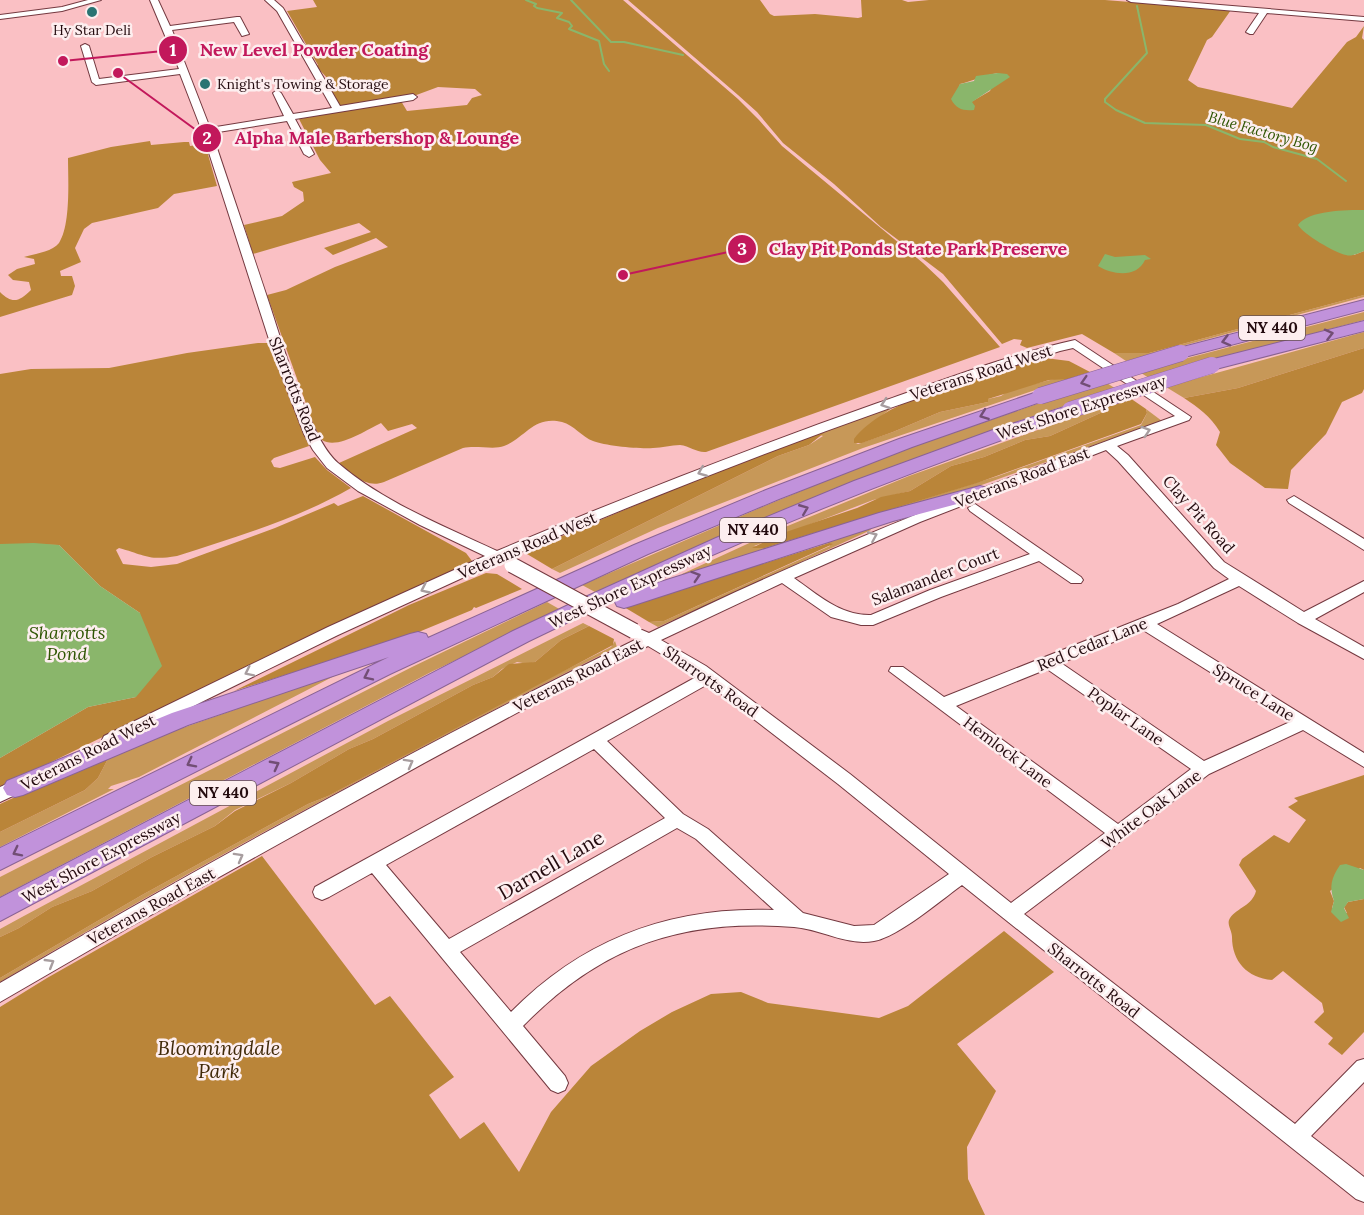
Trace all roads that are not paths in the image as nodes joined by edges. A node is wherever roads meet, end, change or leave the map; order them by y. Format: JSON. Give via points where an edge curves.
{"nodes":[{"id":1,"x":97,"y":0,"type":"edge"},
{"id":2,"x":154,"y":0,"type":"edge"},
{"id":3,"x":269,"y":0,"type":"edge"},
{"id":4,"x":1131,"y":0,"type":"edge"},
{"id":5,"x":1260,"y":0,"type":"edge"},
{"id":6,"x":1148,"y":1,"type":"edge"},
{"id":7,"x":1252,"y":9,"type":"junction"},
{"id":8,"x":1265,"y":10,"type":"junction"},
{"id":9,"x":0,"y":16,"type":"edge"},
{"id":10,"x":1364,"y":19,"type":"edge"},
{"id":11,"x":170,"y":28,"type":"junction"},
{"id":12,"x":1250,"y":32,"type":"dead end"},
{"id":13,"x":245,"y":34,"type":"dead end"},
{"id":14,"x":85,"y":46,"type":"dead end"},
{"id":15,"x":182,"y":71,"type":"junction"},
{"id":16,"x":278,"y":93,"type":"dead end"},
{"id":17,"x":413,"y":97,"type":"dead end"},
{"id":18,"x":338,"y":110,"type":"junction"},
{"id":19,"x":290,"y":117,"type":"junction"},
{"id":20,"x":207,"y":130,"type":"junction"},
{"id":21,"x":309,"y":154,"type":"dead end"},
{"id":22,"x":1364,"y":305,"type":"edge"},
{"id":23,"x":1364,"y":326,"type":"edge"},
{"id":24,"x":1075,"y":344,"type":"joint"},
{"id":25,"x":1107,"y":445,"type":"junction"},
{"id":26,"x":978,"y":500,"type":"junction"},
{"id":27,"x":1294,"y":500,"type":"dead end"},
{"id":28,"x":669,"y":538,"type":"junction"},
{"id":29,"x":1364,"y":545,"type":"edge"},
{"id":30,"x":1041,"y":555,"type":"junction"},
{"id":31,"x":505,"y":561,"type":"junction"},
{"id":32,"x":782,"y":576,"type":"junction"},
{"id":33,"x":1076,"y":580,"type":"dead end"},
{"id":34,"x":1239,"y":580,"type":"junction"},
{"id":35,"x":1364,"y":586,"type":"edge"},
{"id":36,"x":1303,"y":619,"type":"junction"},
{"id":37,"x":1144,"y":623,"type":"junction"},
{"id":38,"x":641,"y":635,"type":"junction"},
{"id":39,"x":1364,"y":654,"type":"edge"},
{"id":40,"x":1049,"y":662,"type":"junction"},
{"id":41,"x":897,"y":671,"type":"dead end"},
{"id":42,"x":447,"y":676,"type":"junction"},
{"id":43,"x":709,"y":677,"type":"junction"},
{"id":44,"x":944,"y":704,"type":"junction"},
{"id":45,"x":1304,"y":723,"type":"junction"},
{"id":46,"x":594,"y":739,"type":"junction"},
{"id":47,"x":1364,"y":761,"type":"edge"},
{"id":48,"x":1203,"y":770,"type":"junction"},
{"id":49,"x":8,"y":792,"type":"edge"},
{"id":50,"x":677,"y":819,"type":"junction"},
{"id":51,"x":1119,"y":834,"type":"junction"},
{"id":52,"x":0,"y":860,"type":"edge"},
{"id":53,"x":374,"y":864,"type":"junction"},
{"id":54,"x":962,"y":875,"type":"junction"},
{"id":55,"x":322,"y":892,"type":"dead end"},
{"id":56,"x":0,"y":910,"type":"edge"},
{"id":57,"x":1010,"y":914,"type":"junction"},
{"id":58,"x":797,"y":919,"type":"junction"},
{"id":59,"x":446,"y":951,"type":"junction"},
{"id":60,"x":0,"y":993,"type":"edge"},
{"id":61,"x":510,"y":1026,"type":"junction"},
{"id":62,"x":1364,"y":1068,"type":"edge"},
{"id":63,"x":558,"y":1083,"type":"dead end"},
{"id":64,"x":1296,"y":1137,"type":"junction"},
{"id":65,"x":1364,"y":1191,"type":"edge"}],
"edges":[{"from":1,"to":9,"type":"street"},
{"from":2,"to":11,"type":"street","name":"Sharrotts Road"},
{"from":3,"to":18,"type":"street","via":[[280,10]]},
{"from":4,"to":6,"type":"street"},
{"from":5,"to":7,"type":"street"},
{"from":6,"to":7,"type":"street"},
{"from":7,"to":8,"type":"street"},
{"from":8,"to":10,"type":"street"},
{"from":8,"to":12,"type":"street"},
{"from":11,"to":13,"type":"street","via":[[237,19]]},
{"from":11,"to":15,"type":"street","name":"Sharrotts Road"},
{"from":14,"to":15,"type":"street","via":[[96,82]]},
{"from":15,"to":20,"type":"street","name":"Sharrotts Road"},
{"from":16,"to":19,"type":"street"},
{"from":17,"to":18,"type":"street"},
{"from":18,"to":19,"type":"street"},
{"from":19,"to":20,"type":"street"},
{"from":19,"to":21,"type":"street"},
{"from":20,"to":31,"type":"street","name":"Sharrotts Road","via":[[280,358],[320,450],[332,465],[363,488]]},
{"from":22,"to":28,"type":"highway","name":"West Shore Expressway","number":"NY 440","one_way":true,"bridge":true,"via":[[1181,353],[1040,396],[832,471]]},
{"from":42,"to":23,"type":"highway","name":"West Shore Expressway","number":"NY 440","one_way":true,"bridge":true,"via":[[563,616],[753,530],[912,466],[1212,365]]},
{"from":25,"to":24,"type":"street","name":"Veterans Road East","one_way":true,"via":[[1185,417]]},
{"from":24,"to":31,"type":"street","name":"Veterans Road West","one_way":true,"via":[[955,380],[802,434],[671,484]]},
{"from":25,"to":26,"type":"street","name":"Veterans Road East"},
{"from":25,"to":34,"type":"street","name":"Clay Pit Road","via":[[1159,497],[1198,544]]},
{"from":26,"to":30,"type":"street","name":"Salamander Court"},
{"from":32,"to":26,"type":"street","name":"Veterans Road East","one_way":true},
{"from":42,"to":26,"type":"highway","one_way":true,"via":[[585,615],[653,590],[886,518]]},
{"from":27,"to":29,"type":"street"},
{"from":28,"to":49,"type":"highway","via":[[594,564],[416,639],[170,722]]},
{"from":28,"to":52,"type":"highway","name":"West Shore Expressway","number":"NY 440","one_way":true,"via":[[309,704]]},
{"from":30,"to":32,"type":"street","name":"Salamander Court","via":[[864,621],[853,621],[838,613]]},
{"from":30,"to":33,"type":"street","name":"Salamander Court"},
{"from":31,"to":38,"type":"street","name":"Sharrotts Road","bridge":true},
{"from":31,"to":49,"type":"street","name":"Veterans Road West","one_way":true,"via":[[350,623]]},
{"from":32,"to":38,"type":"street","name":"Veterans Road East"},
{"from":34,"to":36,"type":"street","name":"Clay Pit Road"},
{"from":34,"to":37,"type":"street","name":"Red Cedar Lane"},
{"from":35,"to":36,"type":"street"},
{"from":36,"to":39,"type":"street","name":"Clay Pit Road"},
{"from":37,"to":40,"type":"street","name":"Red Cedar Lane"},
{"from":37,"to":45,"type":"street","name":"Spruce Lane"},
{"from":38,"to":43,"type":"street","name":"Sharrotts Road"},
{"from":60,"to":38,"type":"street","name":"Veterans Road East","one_way":true},
{"from":40,"to":44,"type":"street","name":"Red Cedar Lane"},
{"from":40,"to":48,"type":"street","name":"Poplar Lane"},
{"from":41,"to":44,"type":"street","name":"Hemlock Lane"},
{"from":56,"to":42,"type":"highway","name":"West Shore Expressway","number":"NY 440","one_way":true},
{"from":43,"to":46,"type":"street"},
{"from":43,"to":54,"type":"street","name":"Sharrotts Road"},
{"from":44,"to":51,"type":"street","name":"Hemlock Lane"},
{"from":45,"to":47,"type":"street","name":"Spruce Lane"},
{"from":45,"to":48,"type":"street","name":"White Oak Lane"},
{"from":46,"to":50,"type":"street"},
{"from":46,"to":53,"type":"street"},
{"from":48,"to":51,"type":"street","name":"White Oak Lane"},
{"from":50,"to":58,"type":"street","via":[[702,834]]},
{"from":50,"to":59,"type":"street","name":"Darnell Lane"},
{"from":51,"to":57,"type":"street","name":"White Oak Lane"},
{"from":53,"to":55,"type":"street"},
{"from":53,"to":59,"type":"street"},
{"from":54,"to":57,"type":"street","name":"Sharrotts Road"},
{"from":54,"to":58,"type":"street","via":[[875,933],[854,934]]},
{"from":57,"to":64,"type":"street","name":"Sharrotts Road"},
{"from":58,"to":61,"type":"street","via":[[703,919],[639,936],[577,966]]},
{"from":59,"to":61,"type":"street"},
{"from":61,"to":63,"type":"street"},
{"from":62,"to":64,"type":"street"},
{"from":64,"to":65,"type":"street","name":"Sharrotts Road"}]}
